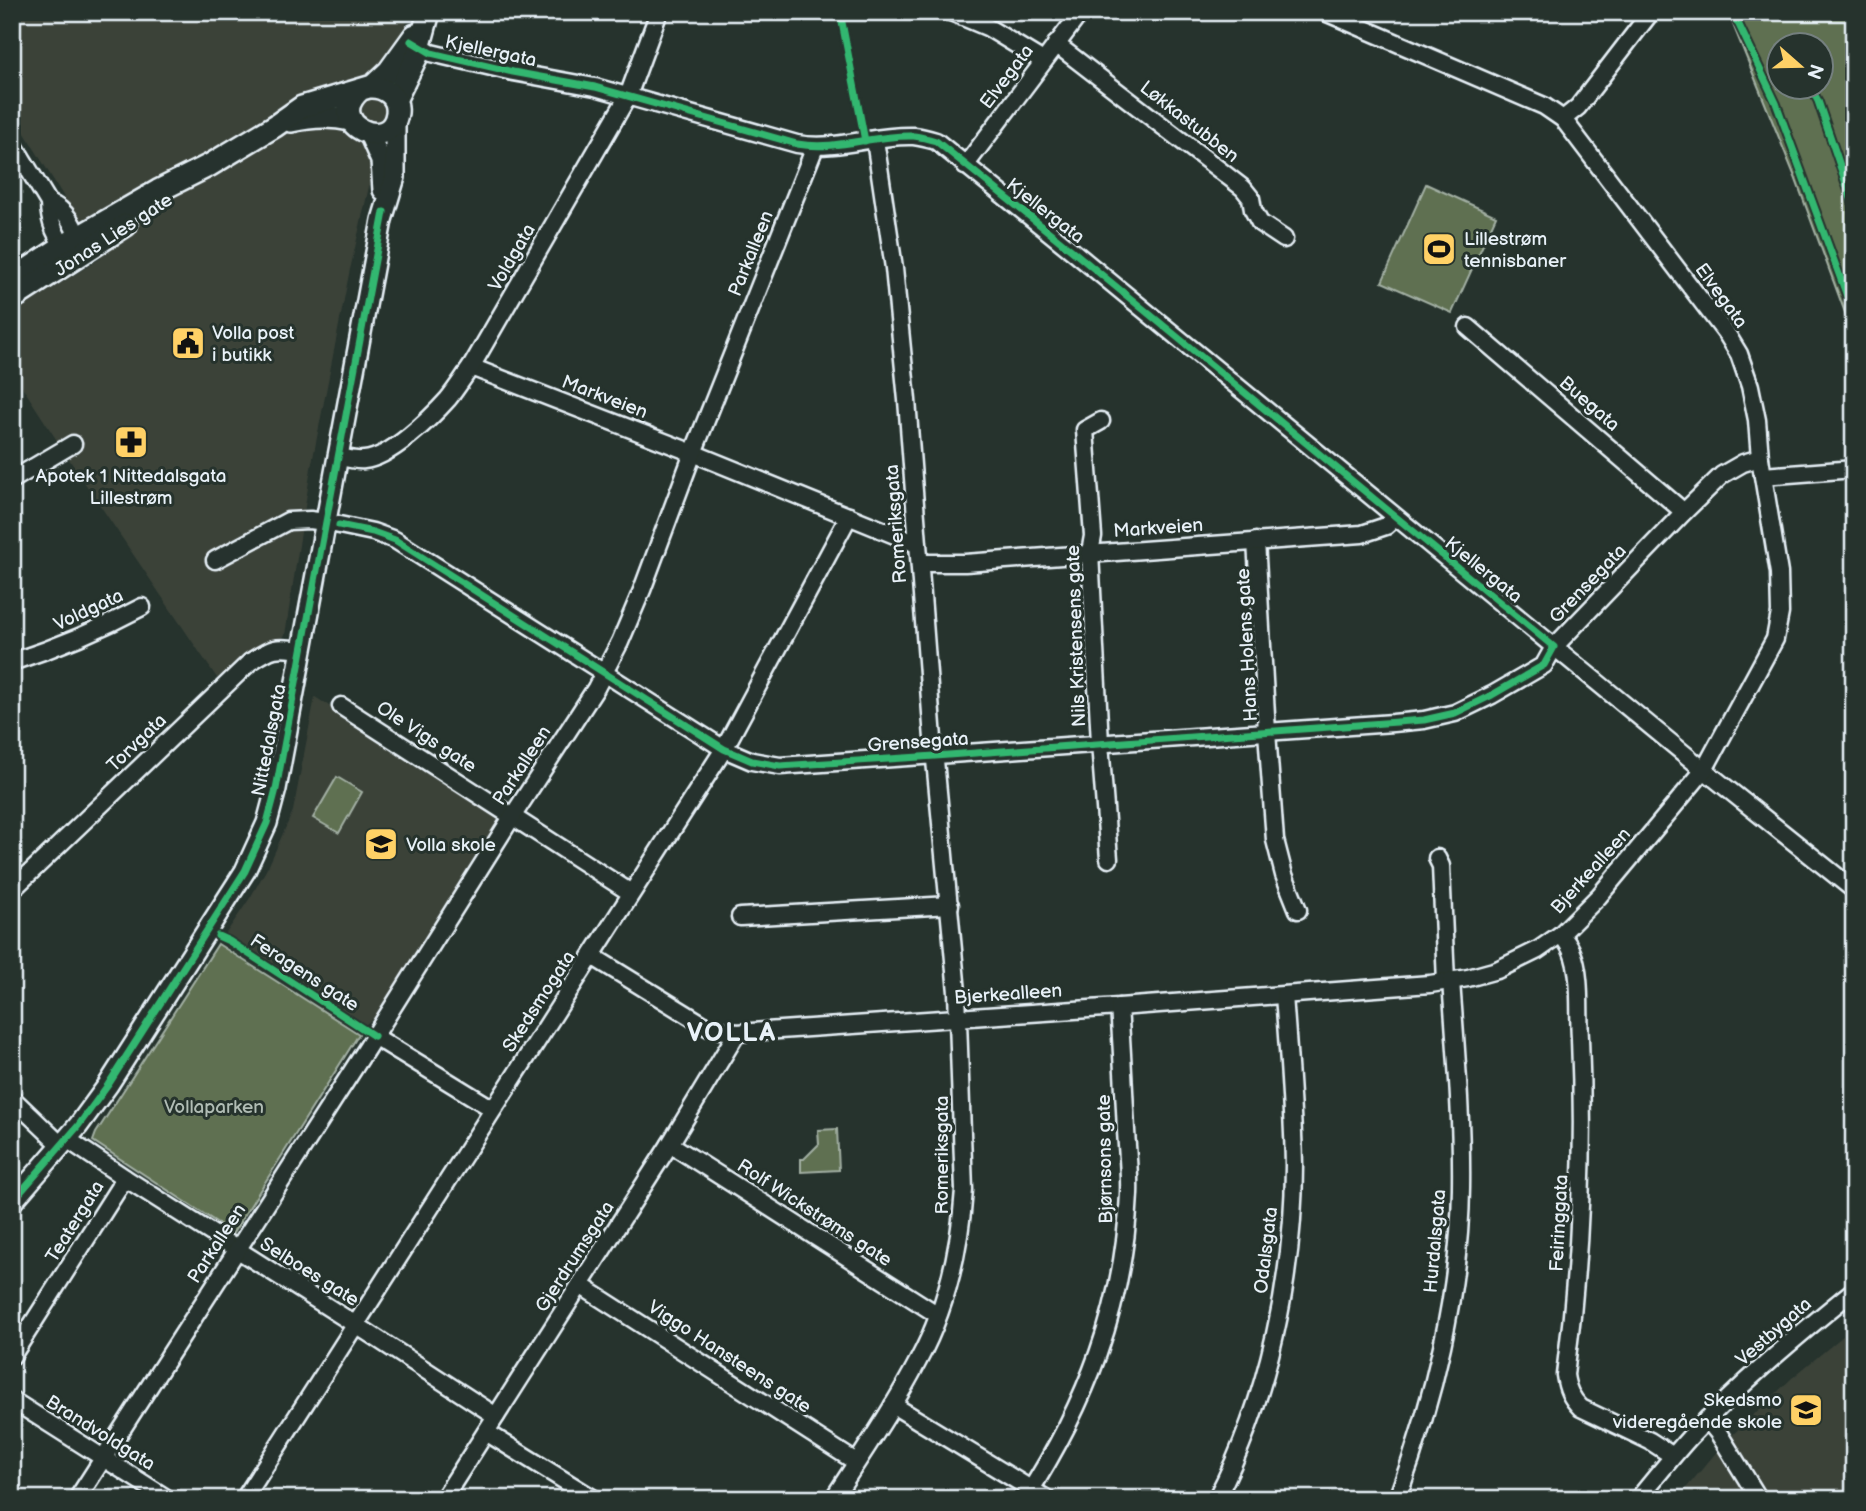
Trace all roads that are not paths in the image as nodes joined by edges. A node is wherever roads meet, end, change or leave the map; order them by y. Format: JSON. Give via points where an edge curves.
{"nodes":[{"id":1,"x":659,"y":12,"type":"edge"},
{"id":2,"x":951,"y":12,"type":"edge"},
{"id":3,"x":1081,"y":12,"type":"edge"},
{"id":4,"x":1325,"y":12,"type":"edge"},
{"id":5,"x":1651,"y":12,"type":"edge"},
{"id":6,"x":429,"y":14,"type":"edge"},
{"id":7,"x":415,"y":44,"type":"junction"},
{"id":8,"x":1056,"y":44,"type":"junction"},
{"id":9,"x":1043,"y":61,"type":"junction"},
{"id":10,"x":367,"y":88,"type":"junction"},
{"id":11,"x":628,"y":96,"type":"junction"},
{"id":12,"x":395,"y":110,"type":"junction"},
{"id":13,"x":351,"y":120,"type":"junction"},
{"id":14,"x":1563,"y":120,"type":"junction"},
{"id":15,"x":275,"y":126,"type":"junction"},
{"id":16,"x":369,"y":134,"type":"junction"},
{"id":17,"x":876,"y":140,"type":"junction"},
{"id":18,"x":12,"y":142,"type":"edge"},
{"id":19,"x":815,"y":147,"type":"junction"},
{"id":20,"x":965,"y":166,"type":"junction"},
{"id":21,"x":383,"y":212,"type":"junction"},
{"id":22,"x":1284,"y":239,"type":"dead end"},
{"id":23,"x":74,"y":247,"type":"junction"},
{"id":24,"x":12,"y":280,"type":"edge"},
{"id":25,"x":12,"y":299,"type":"edge"},
{"id":26,"x":1468,"y":327,"type":"dead end"},
{"id":27,"x":471,"y":368,"type":"junction"},
{"id":28,"x":1101,"y":421,"type":"dead end"},
{"id":29,"x":74,"y":444,"type":"dead end"},
{"id":30,"x":693,"y":453,"type":"junction"},
{"id":31,"x":337,"y":456,"type":"junction"},
{"id":32,"x":1760,"y":458,"type":"junction"},
{"id":33,"x":1854,"y":469,"type":"edge"},
{"id":34,"x":1763,"y":476,"type":"junction"},
{"id":35,"x":12,"y":480,"type":"edge"},
{"id":36,"x":1684,"y":512,"type":"junction"},
{"id":37,"x":849,"y":516,"type":"junction"},
{"id":38,"x":1395,"y":518,"type":"junction"},
{"id":39,"x":332,"y":524,"type":"junction"},
{"id":40,"x":1256,"y":541,"type":"junction"},
{"id":41,"x":918,"y":544,"type":"junction"},
{"id":42,"x":1090,"y":552,"type":"junction"},
{"id":43,"x":215,"y":560,"type":"dead end"},
{"id":44,"x":920,"y":562,"type":"junction"},
{"id":45,"x":142,"y":607,"type":"dead end"},
{"id":46,"x":1554,"y":647,"type":"junction"},
{"id":47,"x":301,"y":650,"type":"junction"},
{"id":48,"x":12,"y":662,"type":"edge"},
{"id":49,"x":605,"y":672,"type":"junction"},
{"id":50,"x":341,"y":706,"type":"dead end"},
{"id":51,"x":1267,"y":732,"type":"junction"},
{"id":52,"x":1100,"y":743,"type":"junction"},
{"id":53,"x":724,"y":748,"type":"junction"},
{"id":54,"x":935,"y":756,"type":"junction"},
{"id":55,"x":1704,"y":770,"type":"junction"},
{"id":56,"x":512,"y":817,"type":"junction"},
{"id":57,"x":1437,"y":858,"type":"dead end"},
{"id":58,"x":1109,"y":859,"type":"dead end"},
{"id":59,"x":12,"y":890,"type":"edge"},
{"id":60,"x":1854,"y":890,"type":"edge"},
{"id":61,"x":631,"y":893,"type":"junction"},
{"id":62,"x":950,"y":905,"type":"junction"},
{"id":63,"x":1298,"y":910,"type":"dead end"},
{"id":64,"x":740,"y":918,"type":"dead end"},
{"id":65,"x":1561,"y":934,"type":"junction"},
{"id":66,"x":593,"y":956,"type":"junction"},
{"id":67,"x":1449,"y":981,"type":"junction"},
{"id":68,"x":1284,"y":995,"type":"junction"},
{"id":69,"x":1119,"y":1007,"type":"junction"},
{"id":70,"x":959,"y":1017,"type":"junction"},
{"id":71,"x":737,"y":1033,"type":"junction"},
{"id":72,"x":374,"y":1036,"type":"junction"},
{"id":73,"x":12,"y":1098,"type":"edge"},
{"id":74,"x":493,"y":1109,"type":"junction"},
{"id":75,"x":64,"y":1142,"type":"junction"},
{"id":76,"x":670,"y":1144,"type":"junction"},
{"id":77,"x":125,"y":1178,"type":"junction"},
{"id":78,"x":12,"y":1202,"type":"edge"},
{"id":79,"x":237,"y":1249,"type":"junction"},
{"id":80,"x":580,"y":1284,"type":"junction"},
{"id":81,"x":1854,"y":1290,"type":"edge"},
{"id":82,"x":937,"y":1315,"type":"junction"},
{"id":83,"x":355,"y":1325,"type":"junction"},
{"id":84,"x":12,"y":1356,"type":"edge"},
{"id":85,"x":12,"y":1400,"type":"edge"},
{"id":86,"x":893,"y":1405,"type":"junction"},
{"id":87,"x":496,"y":1416,"type":"junction"},
{"id":88,"x":1707,"y":1419,"type":"junction"},
{"id":89,"x":486,"y":1432,"type":"junction"},
{"id":90,"x":1673,"y":1456,"type":"junction"},
{"id":91,"x":102,"y":1458,"type":"junction"},
{"id":92,"x":856,"y":1462,"type":"junction"},
{"id":93,"x":1028,"y":1494,"type":"edge"},
{"id":94,"x":77,"y":1499,"type":"edge"},
{"id":95,"x":168,"y":1499,"type":"edge"},
{"id":96,"x":244,"y":1499,"type":"edge"},
{"id":97,"x":443,"y":1499,"type":"edge"},
{"id":98,"x":594,"y":1499,"type":"edge"},
{"id":99,"x":833,"y":1499,"type":"edge"},
{"id":100,"x":1047,"y":1499,"type":"edge"},
{"id":101,"x":1216,"y":1499,"type":"edge"},
{"id":102,"x":1397,"y":1499,"type":"edge"},
{"id":103,"x":1638,"y":1499,"type":"edge"},
{"id":104,"x":1759,"y":1499,"type":"edge"}],
"edges":[{"from":1,"to":11,"type":"street","name":"Voldgata"},
{"from":2,"to":9,"type":"street","via":[[987,27]]},
{"from":3,"to":8,"type":"street","name":"Elvegata"},
{"from":4,"to":14,"type":"street","name":"Elvegata","via":[[1544,106]]},
{"from":5,"to":14,"type":"street"},
{"from":6,"to":7,"type":"main road","name":"Nittedalsgata"},
{"from":7,"to":10,"type":"main road","name":"Nittedalsgata"},
{"from":7,"to":11,"type":"street","name":"Kjellergata","via":[[449,58]]},
{"from":7,"to":12,"type":"main road","name":"Nittedalsgata"},
{"from":8,"to":9,"type":"street","name":"Elvegata"},
{"from":8,"to":22,"type":"street","name":"Løkkastubben","via":[[1243,188],[1260,223]]},
{"from":9,"to":20,"type":"street","name":"Elvegata"},
{"from":10,"to":12,"type":"main road","via":[[386,90]]},
{"from":10,"to":13,"type":"main road","via":[[351,100]]},
{"from":10,"to":15,"type":"main road","name":"Jonas Lies gate","via":[[302,107]]},
{"from":11,"to":19,"type":"street","name":"Kjellergata"},
{"from":11,"to":27,"type":"street","name":"Voldgata"},
{"from":12,"to":16,"type":"main road","via":[[391,126]]},
{"from":12,"to":21,"type":"street","name":"Nittedalsgata","via":[[395,177]]},
{"from":13,"to":15,"type":"main road","name":"Jonas Lies gate","via":[[306,117]]},
{"from":13,"to":16,"type":"main road"},
{"from":14,"to":32,"type":"street","name":"Elvegata","via":[[1739,354],[1751,386]]},
{"from":15,"to":23,"type":"main road","name":"Jonas Lies gate","via":[[210,165],[182,190]]},
{"from":16,"to":21,"type":"street","name":"Nittedalsgata","via":[[381,161]]},
{"from":17,"to":19,"type":"street","name":"Kjellergata"},
{"from":17,"to":20,"type":"street","name":"Kjellergata","via":[[917,136],[936,141]]},
{"from":17,"to":41,"type":"street","name":"Romeriksgata","via":[[894,268]]},
{"from":18,"to":23,"type":"street","via":[[49,203],[59,206],[69,220]]},
{"from":19,"to":30,"type":"street","name":"Parkalleen"},
{"from":20,"to":38,"type":"street","name":"Kjellergata"},
{"from":21,"to":31,"type":"street","name":"Nittedalsgata"},
{"from":23,"to":24,"type":"main road","name":"Jonas Lies gate"},
{"from":23,"to":25,"type":"main road","name":"Jonas Lies gate"},
{"from":26,"to":36,"type":"street","name":"Buegata"},
{"from":27,"to":30,"type":"street","name":"Markveien"},
{"from":27,"to":31,"type":"street","name":"Voldgata","via":[[447,399],[391,450],[363,461]]},
{"from":28,"to":42,"type":"street","name":"Nils Kristensens gate","via":[[1085,430],[1093,536]]},
{"from":29,"to":35,"type":"street"},
{"from":30,"to":37,"type":"street","name":"Markveien"},
{"from":30,"to":49,"type":"street","name":"Parkalleen","via":[[642,590]]},
{"from":31,"to":39,"type":"street","name":"Nittedalsgata"},
{"from":32,"to":34,"type":"street","name":"Elvegata"},
{"from":32,"to":36,"type":"street","name":"Grensegata","via":[[1722,475]]},
{"from":33,"to":34,"type":"street"},
{"from":34,"to":55,"type":"street","name":"Elvegata","via":[[1779,573],[1775,639]]},
{"from":36,"to":46,"type":"street","name":"Grensegata"},
{"from":37,"to":41,"type":"street","name":"Markveien"},
{"from":37,"to":53,"type":"street","name":"Skedsmogata"},
{"from":38,"to":40,"type":"street","name":"Markveien","via":[[1362,534]]},
{"from":38,"to":46,"type":"street","name":"Kjellergata"},
{"from":39,"to":43,"type":"street","via":[[288,521]]},
{"from":39,"to":47,"type":"street","name":"Nittedalsgata"},
{"from":39,"to":49,"type":"street","name":"Grensegata","via":[[395,540]]},
{"from":40,"to":42,"type":"street","name":"Markveien"},
{"from":40,"to":51,"type":"street","name":"Hans Holens gate"},
{"from":41,"to":44,"type":"street","name":"Romeriksgata"},
{"from":42,"to":44,"type":"street","name":"Markveien","via":[[965,563]]},
{"from":42,"to":52,"type":"street","name":"Nils Kristensens gate"},
{"from":44,"to":54,"type":"street","name":"Romeriksgata"},
{"from":45,"to":48,"type":"street","name":"Voldgata","via":[[74,640]]},
{"from":46,"to":51,"type":"street","name":"Grensegata","via":[[1544,665],[1455,713],[1424,720]]},
{"from":46,"to":55,"type":"street","name":"Kjellergata"},
{"from":47,"to":59,"type":"street","name":"Torvgata","via":[[272,648],[250,662]]},
{"from":47,"to":75,"type":"street","name":"Nittedalsgata","via":[[276,789],[255,849],[108,1085]]},
{"from":49,"to":53,"type":"street","name":"Grensegata"},
{"from":49,"to":56,"type":"street","name":"Parkalleen"},
{"from":50,"to":56,"type":"street","name":"Ole Vigs gate"},
{"from":51,"to":52,"type":"street","name":"Grensegata"},
{"from":51,"to":63,"type":"street","name":"Hans Holens gate","via":[[1275,840]]},
{"from":52,"to":54,"type":"street","name":"Grensegata"},
{"from":52,"to":58,"type":"street","name":"Nils Kristensens gate"},
{"from":53,"to":54,"type":"street","name":"Grensegata","via":[[752,761],[780,766]]},
{"from":53,"to":61,"type":"street","name":"Skedsmogata"},
{"from":54,"to":62,"type":"street","name":"Romeriksgata"},
{"from":55,"to":60,"type":"street","name":"Kjellergata"},
{"from":55,"to":65,"type":"street","name":"Bjerkealleen","via":[[1599,896]]},
{"from":56,"to":61,"type":"street","name":"Ole Vigs gate"},
{"from":56,"to":72,"type":"street","name":"Parkalleen"},
{"from":57,"to":67,"type":"street"},
{"from":61,"to":66,"type":"street","name":"Skedsmogata"},
{"from":62,"to":64,"type":"street"},
{"from":62,"to":70,"type":"street","name":"Romeriksgata"},
{"from":65,"to":67,"type":"street","name":"Bjerkealleen","via":[[1512,964]]},
{"from":65,"to":90,"type":"street","name":"Feiringgata","via":[[1572,952],[1577,974],[1582,1082],[1578,1262],[1567,1388],[1581,1408]]},
{"from":66,"to":71,"type":"street","name":"Bjerkealleen","via":[[709,1028]]},
{"from":66,"to":74,"type":"street","name":"Skedsmogata"},
{"from":67,"to":68,"type":"street","name":"Bjerkealleen"},
{"from":67,"to":102,"type":"street","name":"Hurdalsgata","via":[[1461,1140],[1456,1251],[1441,1348]]},
{"from":68,"to":69,"type":"street","name":"Bjerkealleen"},
{"from":68,"to":101,"type":"street","name":"Odalsgata","via":[[1293,1156],[1289,1247],[1259,1392]]},
{"from":69,"to":70,"type":"street","name":"Bjerkealleen"},
{"from":69,"to":93,"type":"street","name":"Bjørnsons gate","via":[[1129,1191],[1119,1281],[1080,1401]]},
{"from":70,"to":71,"type":"street","name":"Bjerkealleen"},
{"from":70,"to":82,"type":"street","name":"Romeriksgata","via":[[962,1221]]},
{"from":71,"to":76,"type":"street","name":"Gjerdrumsgata"},
{"from":72,"to":74,"type":"street"},
{"from":72,"to":79,"type":"street","name":"Parkalleen"},
{"from":73,"to":75,"type":"street","name":"Selboes gate"},
{"from":74,"to":83,"type":"street","name":"Skedsmogata"},
{"from":75,"to":77,"type":"street","name":"Selboes gate"},
{"from":75,"to":78,"type":"street","name":"Nittedalsgata"},
{"from":76,"to":80,"type":"street","name":"Gjerdrumsgata"},
{"from":76,"to":82,"type":"street","name":"Rolf Wickstrøms gate"},
{"from":77,"to":79,"type":"street","name":"Selboes gate"},
{"from":77,"to":84,"type":"street","name":"Teatergata"},
{"from":79,"to":83,"type":"street","name":"Selboes gate"},
{"from":79,"to":91,"type":"street","name":"Parkalleen"},
{"from":80,"to":87,"type":"street","name":"Gjerdrumsgata"},
{"from":80,"to":92,"type":"street","name":"Viggo Hansteens gate"},
{"from":81,"to":88,"type":"street","name":"Vestbygata"},
{"from":82,"to":86,"type":"street","name":"Romeriksgata","via":[[919,1360]]},
{"from":83,"to":87,"type":"street","name":"Selboes gate"},
{"from":83,"to":96,"type":"street","name":"Skedsmogata"},
{"from":85,"to":91,"type":"street","name":"Brandvoldgata"},
{"from":86,"to":92,"type":"street","name":"Romeriksgata"},
{"from":86,"to":93,"type":"street"},
{"from":87,"to":89,"type":"street","name":"Gjerdrumsgata"},
{"from":88,"to":90,"type":"street","name":"Vestbygata"},
{"from":88,"to":104,"type":"street"},
{"from":89,"to":97,"type":"street","name":"Gjerdrumsgata"},
{"from":89,"to":98,"type":"street"},
{"from":90,"to":103,"type":"street","name":"Vestbygata"},
{"from":91,"to":94,"type":"street","name":"Parkalleen"},
{"from":91,"to":95,"type":"street","name":"Brandvoldgata"},
{"from":92,"to":99,"type":"street","name":"Romeriksgata"},
{"from":93,"to":100,"type":"street"}]}
